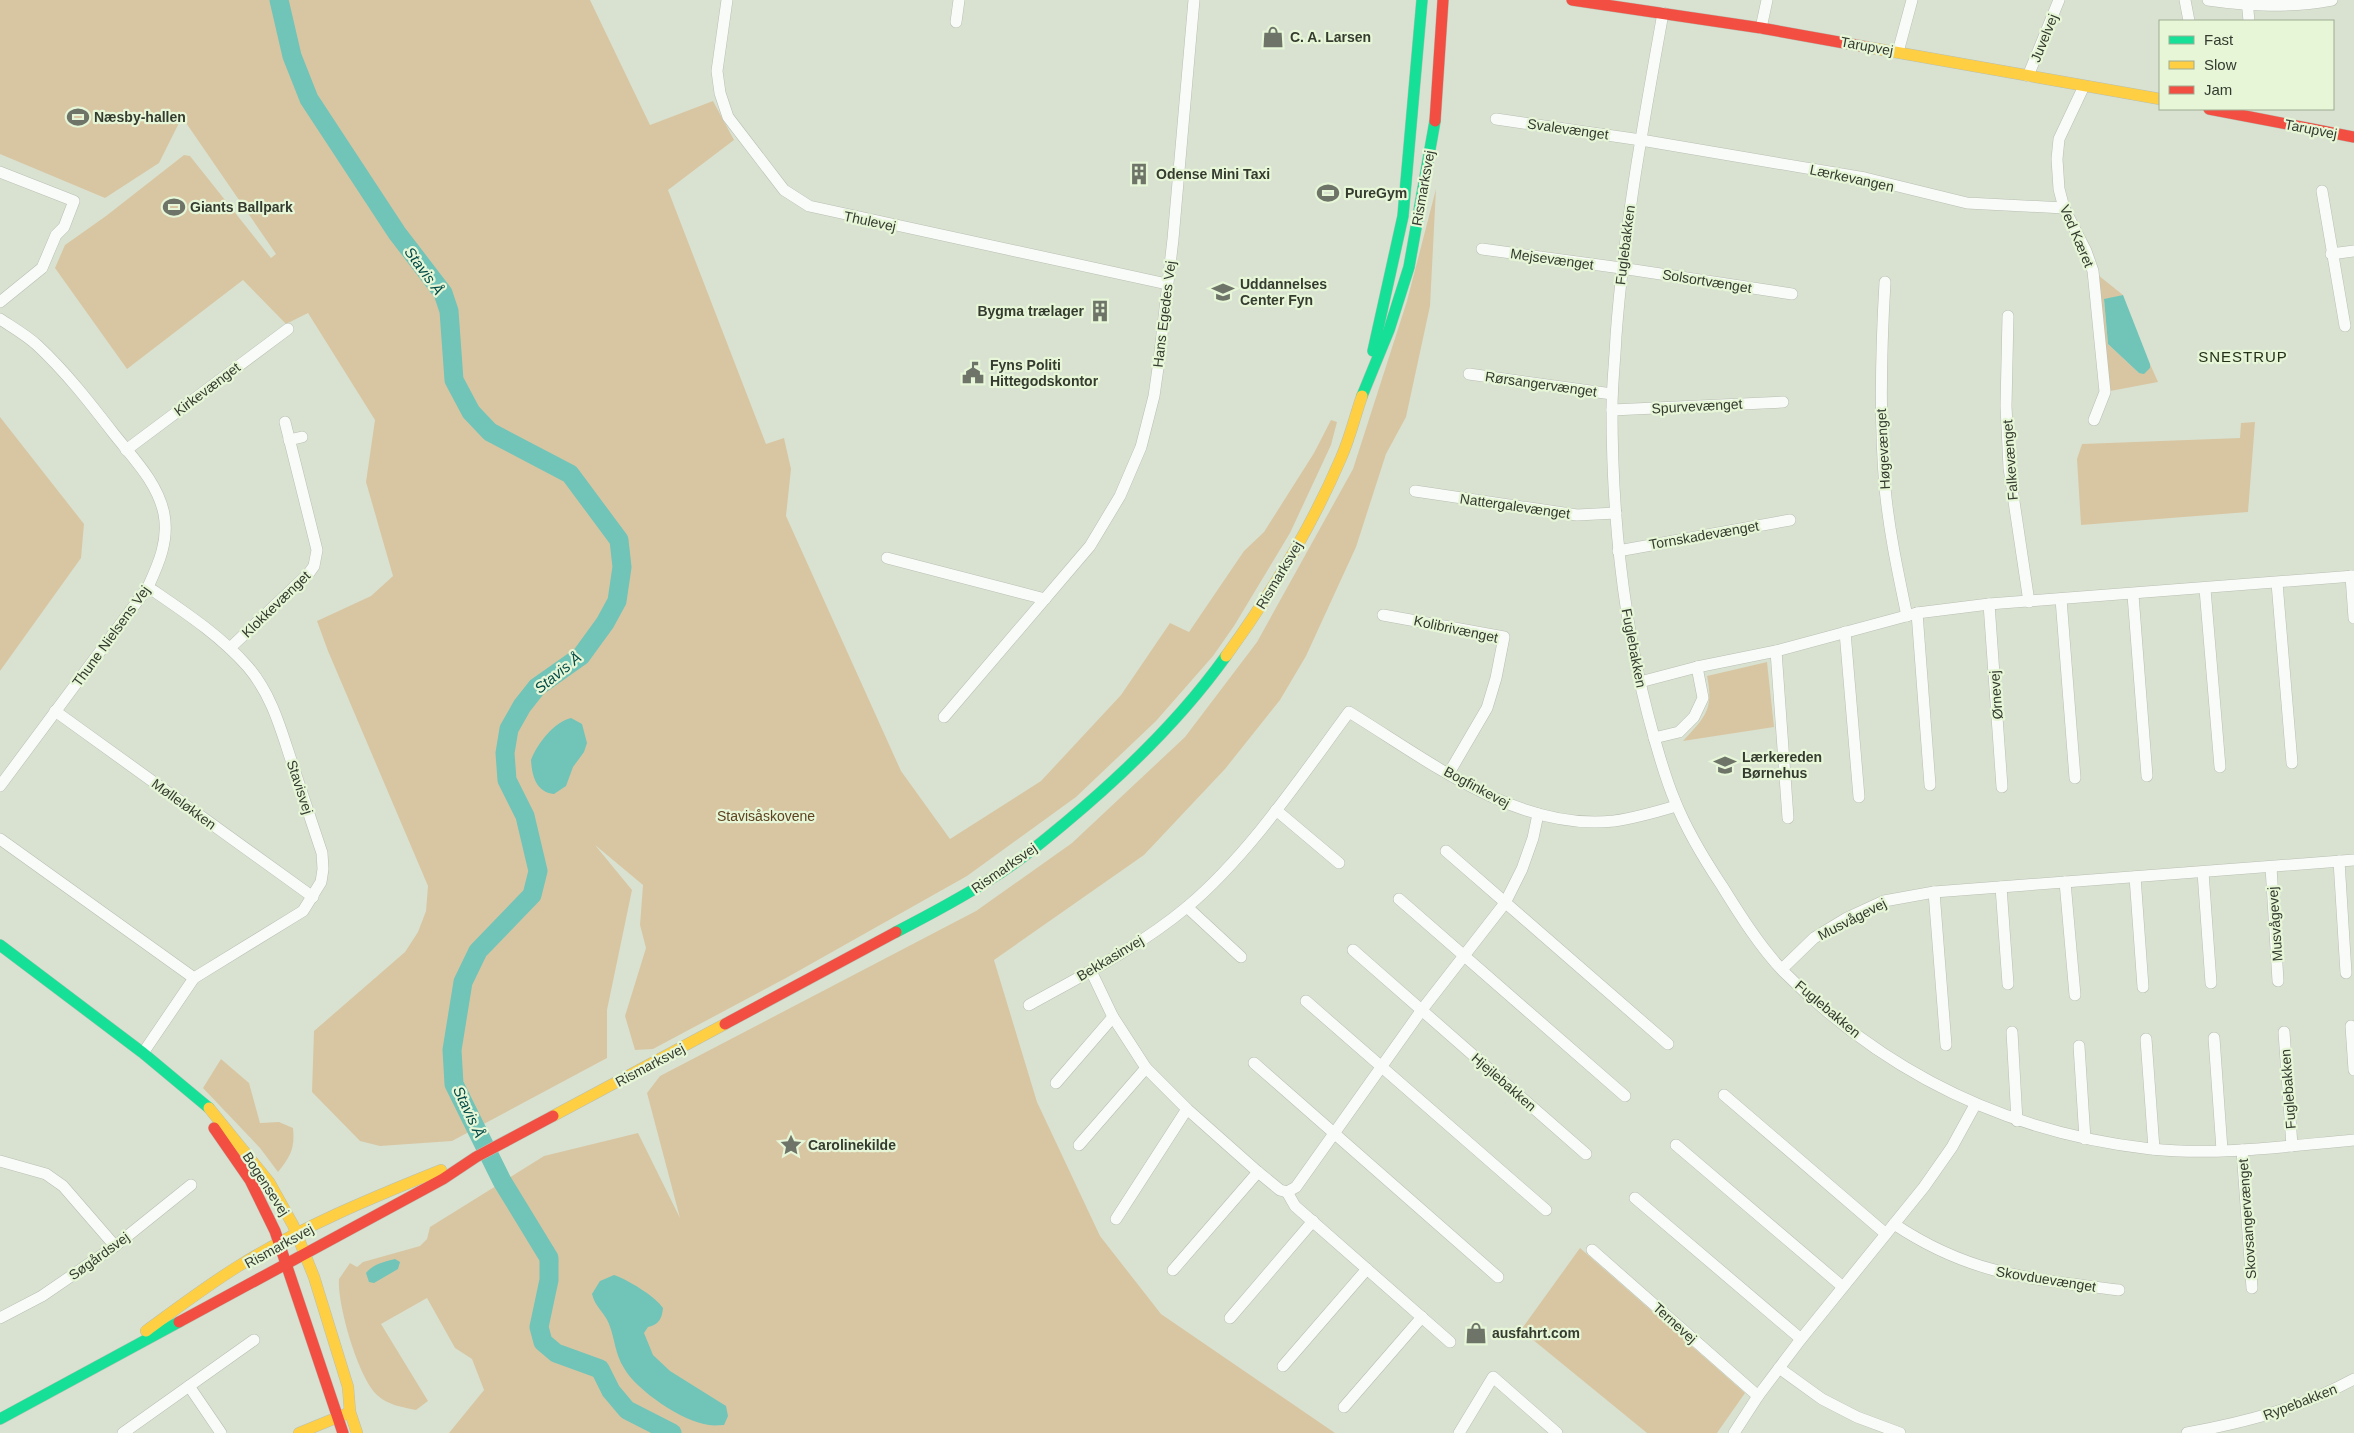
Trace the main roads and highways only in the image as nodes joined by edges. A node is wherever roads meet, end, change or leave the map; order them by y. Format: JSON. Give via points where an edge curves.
{"nodes":[{"id":1,"x":1422,"y":0,"type":"edge"},
{"id":2,"x":1443,"y":0,"type":"edge"},
{"id":3,"x":1572,"y":0,"type":"edge"},
{"id":4,"x":2159,"y":99,"type":"edge"},
{"id":5,"x":2214,"y":110,"type":"edge"},
{"id":6,"x":2354,"y":137,"type":"edge"},
{"id":7,"x":1362,"y":397,"type":"junction"},
{"id":8,"x":0,"y":945,"type":"edge"},
{"id":9,"x":169,"y":1075,"type":"junction"},
{"id":10,"x":213,"y":1128,"type":"junction"},
{"id":11,"x":476,"y":1157,"type":"junction"},
{"id":12,"x":316,"y":1247,"type":"junction"},
{"id":13,"x":291,"y":1248,"type":"junction"},
{"id":14,"x":294,"y":1284,"type":"junction"},
{"id":15,"x":148,"y":1340,"type":"junction"},
{"id":16,"x":99,"y":1365,"type":"junction"},
{"id":17,"x":348,"y":1387,"type":"junction"},
{"id":18,"x":350,"y":1412,"type":"junction"},
{"id":19,"x":337,"y":1417,"type":"junction"},
{"id":20,"x":0,"y":1419,"type":"edge"},
{"id":21,"x":299,"y":1433,"type":"edge"},
{"id":22,"x":343,"y":1433,"type":"edge"},
{"id":23,"x":357,"y":1433,"type":"edge"}],
"edges":[{"from":1,"to":7,"type":"main road","name":"Rismarksvej","via":[[1403,216]]},
{"from":2,"to":7,"type":"main road","name":"Rismarksvej","via":[[1434,127],[1409,267],[1390,330]]},
{"from":3,"to":4,"type":"main road","name":"Tarupvej","via":[[1761,28]]},
{"from":5,"to":6,"type":"main road","name":"Tarupvej"},
{"from":7,"to":11,"type":"main road","name":"Rismarksvej","via":[[1342,456],[1310,524],[1253,619],[1209,680],[1168,727],[1100,794],[1043,841],[945,906]]},
{"from":8,"to":9,"type":"main road","name":"Bogensevej"},
{"from":9,"to":10,"type":"main road","name":"Bogensevej"},
{"from":9,"to":13,"type":"main road","name":"Bogensevej","via":[[208,1106],[269,1182]]},
{"from":10,"to":13,"type":"main road"},
{"from":10,"to":13,"type":"main road","via":[[244,1160],[263,1186]]},
{"from":11,"to":12,"type":"main road","name":"Rismarksvej","via":[[443,1179]]},
{"from":11,"to":13,"type":"main road"},
{"from":11,"to":13,"type":"main road","via":[[376,1189]]},
{"from":12,"to":13,"type":"main road","name":"Rismarksvej"},
{"from":12,"to":17,"type":"main road","via":[[347,1368]]},
{"from":13,"to":14,"type":"main road","name":"Bogensevej"},
{"from":13,"to":15,"type":"main road","name":"Rismarksvej"},
{"from":13,"to":16,"type":"main road","name":"Rismarksvej","via":[[214,1282]]},
{"from":13,"to":17,"type":"main road","name":"Bogensevej","via":[[314,1277]]},
{"from":13,"to":18,"type":"main road"},
{"from":14,"to":15,"type":"main road","via":[[274,1280],[186,1325]]},
{"from":14,"to":19,"type":"main road","name":"Bogensevej"},
{"from":15,"to":16,"type":"main road","name":"Rismarksvej"},
{"from":16,"to":20,"type":"main road","name":"Rismarksvej"},
{"from":17,"to":18,"type":"main road","name":"Bogensevej"},
{"from":18,"to":19,"type":"main road"},
{"from":18,"to":23,"type":"main road","name":"Bogensevej"},
{"from":19,"to":21,"type":"main road"},
{"from":19,"to":22,"type":"main road","name":"Bogensevej"}]}
